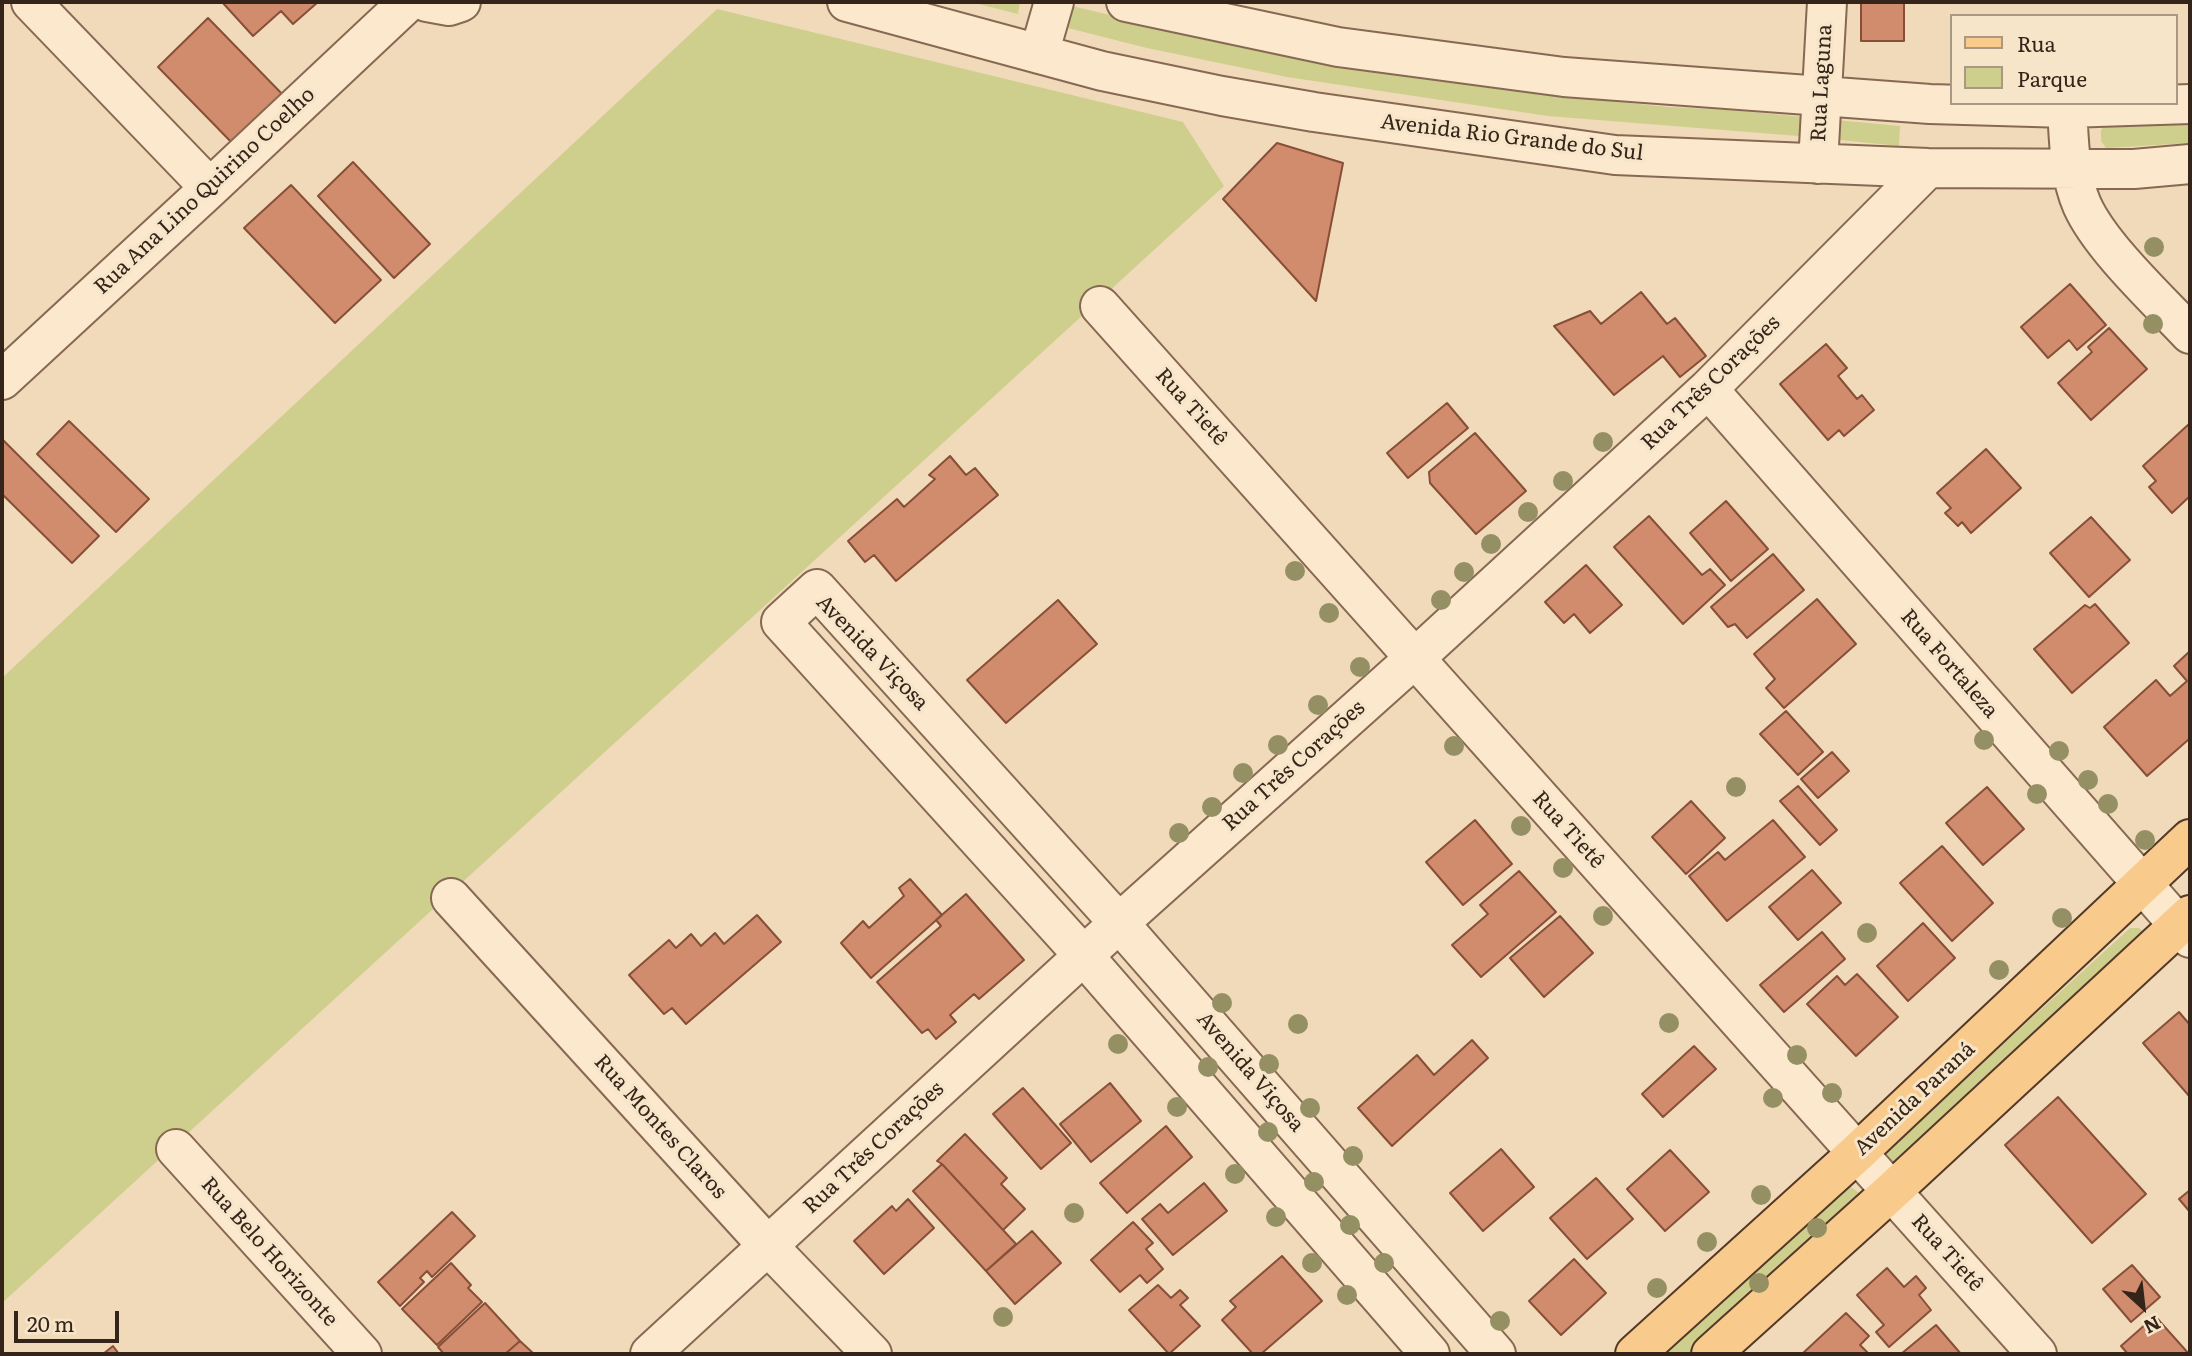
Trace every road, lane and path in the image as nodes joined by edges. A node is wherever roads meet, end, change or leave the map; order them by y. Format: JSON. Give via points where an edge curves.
{"nodes":[{"id":1,"x":31,"y":2,"type":"edge"},
{"id":2,"x":408,"y":2,"type":"edge"},
{"id":3,"x":427,"y":2,"type":"edge"},
{"id":4,"x":461,"y":2,"type":"edge"},
{"id":5,"x":847,"y":2,"type":"edge"},
{"id":6,"x":1054,"y":2,"type":"edge"},
{"id":7,"x":1126,"y":2,"type":"edge"},
{"id":8,"x":1827,"y":2,"type":"edge"},
{"id":9,"x":1039,"y":54,"type":"junction"},
{"id":10,"x":1822,"y":97,"type":"junction"},
{"id":11,"x":1951,"y":105,"type":"edge"},
{"id":12,"x":1964,"y":105,"type":"edge"},
{"id":13,"x":2159,"y":105,"type":"edge"},
{"id":14,"x":2067,"y":108,"type":"junction"},
{"id":15,"x":1818,"y":163,"type":"junction"},
{"id":16,"x":2190,"y":164,"type":"edge"},
{"id":17,"x":1928,"y":168,"type":"junction"},
{"id":18,"x":2072,"y":169,"type":"junction"},
{"id":19,"x":211,"y":188,"type":"junction"},
{"id":20,"x":1100,"y":306,"type":"dead end"},
{"id":21,"x":2190,"y":334,"type":"edge"},
{"id":22,"x":2,"y":380,"type":"edge"},
{"id":23,"x":1708,"y":389,"type":"junction"},
{"id":24,"x":1415,"y":658,"type":"junction"},
{"id":25,"x":2190,"y":839,"type":"edge"},
{"id":26,"x":2141,"y":885,"type":"junction"},
{"id":27,"x":451,"y":898,"type":"dead end"},
{"id":28,"x":1119,"y":923,"type":"junction"},
{"id":29,"x":2186,"y":926,"type":"edge"},
{"id":30,"x":1083,"y":955,"type":"junction"},
{"id":31,"x":176,"y":1149,"type":"dead end"},
{"id":32,"x":1857,"y":1153,"type":"junction"},
{"id":33,"x":1892,"y":1191,"type":"junction"},
{"id":34,"x":768,"y":1245,"type":"junction"},
{"id":35,"x":362,"y":1354,"type":"edge"},
{"id":36,"x":650,"y":1354,"type":"edge"},
{"id":37,"x":872,"y":1354,"type":"edge"},
{"id":38,"x":1430,"y":1354,"type":"edge"},
{"id":39,"x":1496,"y":1354,"type":"edge"},
{"id":40,"x":1635,"y":1354,"type":"edge"},
{"id":41,"x":1711,"y":1354,"type":"edge"},
{"id":42,"x":2038,"y":1354,"type":"edge"}],
"edges":[{"from":1,"to":19,"type":"street"},
{"from":2,"to":19,"type":"street","name":"Rua Ana Lino Quirino Coelho"},
{"from":3,"to":4,"type":"street","via":[[449,6]]},
{"from":5,"to":9,"type":"street","name":"Avenida Rio Grande do Sul"},
{"from":6,"to":9,"type":"street"},
{"from":7,"to":10,"type":"street","via":[[1351,48],[1564,77]]},
{"from":8,"to":10,"type":"street","name":"Rua Laguna"},
{"from":9,"to":15,"type":"street","name":"Avenida Rio Grande do Sul","via":[[1222,96],[1464,134],[1615,155]]},
{"from":10,"to":11,"type":"street"},
{"from":10,"to":15,"type":"street","name":"Rua Laguna"},
{"from":12,"to":14,"type":"street"},
{"from":13,"to":14,"type":"street"},
{"from":14,"to":18,"type":"street"},
{"from":15,"to":17,"type":"street","name":"Avenida Rio Grande do Sul"},
{"from":16,"to":18,"type":"street","name":"Avenida Rio Grande do Sul"},
{"from":17,"to":18,"type":"street","name":"Avenida Rio Grande do Sul"},
{"from":17,"to":23,"type":"street","name":"Rua Três Corações"},
{"from":18,"to":21,"type":"street","via":[[2082,205],[2105,242]]},
{"from":19,"to":22,"type":"street","name":"Rua Ana Lino Quirino Coelho"},
{"from":20,"to":24,"type":"street","name":"Rua Tietê"},
{"from":23,"to":24,"type":"street","name":"Rua Três Corações"},
{"from":23,"to":26,"type":"street","name":"Rua Fortaleza"},
{"from":24,"to":28,"type":"street","name":"Rua Três Corações"},
{"from":24,"to":32,"type":"street","name":"Rua Tietê"},
{"from":25,"to":26,"type":"main road","name":"Avenida Paraná"},
{"from":26,"to":29,"type":"street","name":"Rua Fortaleza"},
{"from":26,"to":32,"type":"main road","name":"Avenida Paraná"},
{"from":27,"to":34,"type":"street","name":"Rua Montes Claros"},
{"from":28,"to":30,"type":"street","name":"Rua Três Corações"},
{"from":28,"to":30,"type":"street","name":"Avenida Viçosa","via":[[817,589],[781,622]]},
{"from":28,"to":39,"type":"street","name":"Avenida Viçosa"},
{"from":29,"to":33,"type":"main road"},
{"from":30,"to":34,"type":"street","name":"Rua Três Corações"},
{"from":30,"to":38,"type":"street","name":"Avenida Viçosa"},
{"from":31,"to":35,"type":"street","name":"Rua Belo Horizonte"},
{"from":32,"to":33,"type":"street","name":"Rua Tietê"},
{"from":32,"to":40,"type":"main road","name":"Avenida Paraná"},
{"from":33,"to":41,"type":"main road"},
{"from":33,"to":42,"type":"street","name":"Rua Tietê"},
{"from":34,"to":36,"type":"street","name":"Rua Três Corações"},
{"from":34,"to":37,"type":"street","name":"Rua Montes Claros"}]}
